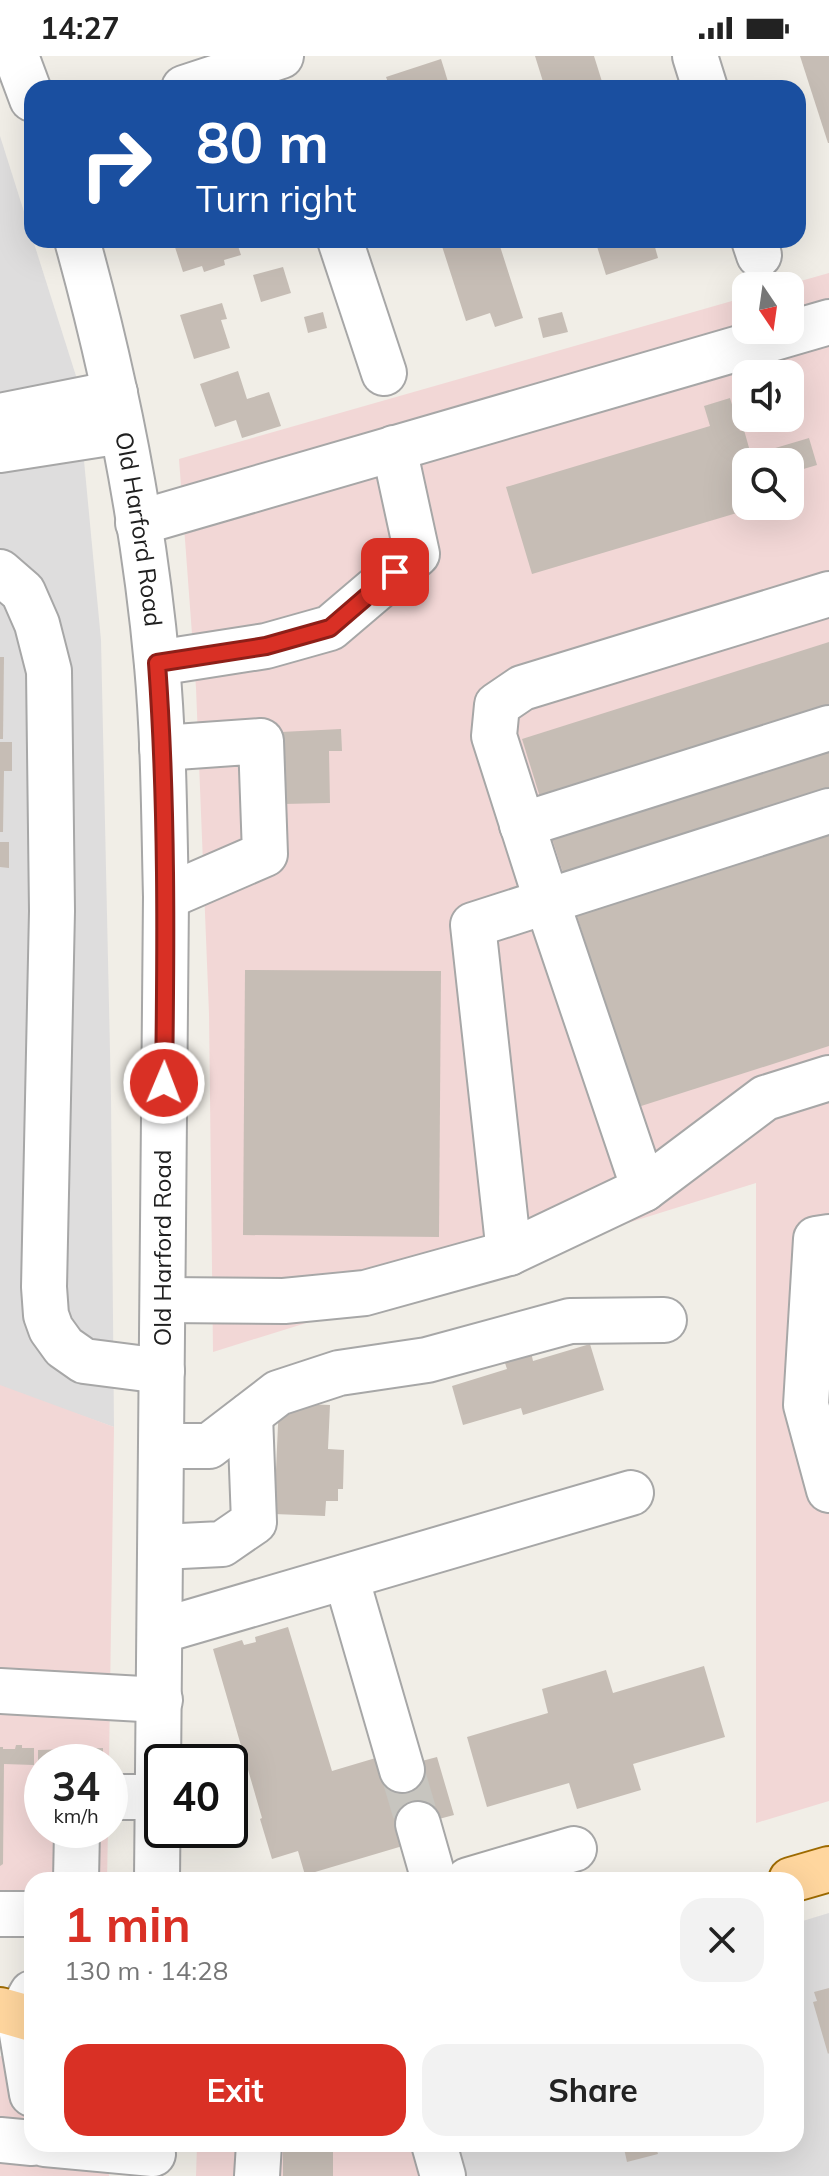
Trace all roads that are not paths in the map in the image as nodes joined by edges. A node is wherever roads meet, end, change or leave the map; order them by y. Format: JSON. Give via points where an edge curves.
{"nodes":[{"id":1,"x":16,"y":56,"type":"edge"},
{"id":2,"x":280,"y":56,"type":"edge"},
{"id":3,"x":695,"y":56,"type":"edge"},
{"id":4,"x":25,"y":80,"type":"edge"},
{"id":5,"x":208,"y":80,"type":"edge"},
{"id":6,"x":288,"y":80,"type":"edge"},
{"id":7,"x":702,"y":80,"type":"edge"},
{"id":8,"x":79,"y":248,"type":"edge"},
{"id":9,"x":343,"y":248,"type":"edge"},
{"id":10,"x":829,"y":322,"type":"edge"},
{"id":11,"x":384,"y":373,"type":"dead end"},
{"id":12,"x":118,"y":412,"type":"junction"},
{"id":13,"x":0,"y":416,"type":"edge"},
{"id":14,"x":394,"y":448,"type":"junction"},
{"id":15,"x":0,"y":450,"type":"edge"},
{"id":16,"x":138,"y":523,"type":"junction"},
{"id":17,"x":0,"y":572,"type":"edge"},
{"id":18,"x":829,"y":594,"type":"edge"},
{"id":19,"x":157,"y":663,"type":"junction"},
{"id":20,"x":829,"y":728,"type":"edge"},
{"id":21,"x":162,"y":748,"type":"junction"},
{"id":22,"x":829,"y":811,"type":"edge"},
{"id":23,"x":522,"y":825,"type":"junction"},
{"id":24,"x":166,"y":897,"type":"junction"},
{"id":25,"x":547,"y":902,"type":"junction"},
{"id":26,"x":829,"y":1078,"type":"edge"},
{"id":27,"x":644,"y":1189,"type":"junction"},
{"id":28,"x":829,"y":1237,"type":"edge"},
{"id":29,"x":509,"y":1253,"type":"junction"},
{"id":30,"x":163,"y":1300,"type":"junction"},
{"id":31,"x":664,"y":1320,"type":"dead end"},
{"id":32,"x":162,"y":1371,"type":"junction"},
{"id":33,"x":250,"y":1415,"type":"junction"},
{"id":34,"x":162,"y":1446,"type":"junction"},
{"id":35,"x":829,"y":1490,"type":"edge"},
{"id":36,"x":631,"y":1493,"type":"dead end"},
{"id":37,"x":161,"y":1547,"type":"junction"},
{"id":38,"x":346,"y":1577,"type":"junction"},
{"id":39,"x":160,"y":1631,"type":"junction"},
{"id":40,"x":0,"y":1691,"type":"edge"},
{"id":41,"x":160,"y":1700,"type":"junction"},
{"id":42,"x":159,"y":1744,"type":"edge"},
{"id":43,"x":402,"y":1770,"type":"tunnel mouth"},
{"id":44,"x":418,"y":1824,"type":"tunnel mouth"},
{"id":45,"x":77,"y":1848,"type":"edge"},
{"id":46,"x":157,"y":1848,"type":"edge"},
{"id":47,"x":574,"y":1849,"type":"dead end"},
{"id":48,"x":829,"y":1869,"type":"edge"},
{"id":49,"x":76,"y":1872,"type":"edge"},
{"id":50,"x":157,"y":1872,"type":"edge"},
{"id":51,"x":432,"y":1872,"type":"edge"},
{"id":52,"x":495,"y":1872,"type":"edge"},
{"id":53,"x":804,"y":1876,"type":"edge"},
{"id":54,"x":0,"y":1914,"type":"edge"},
{"id":55,"x":24,"y":1914,"type":"edge"},
{"id":56,"x":21,"y":2010,"type":"edge"},
{"id":57,"x":24,"y":2033,"type":"edge"},
{"id":58,"x":0,"y":2140,"type":"edge"},
{"id":59,"x":24,"y":2142,"type":"edge"},
{"id":60,"x":44,"y":2152,"type":"edge"},
{"id":61,"x":106,"y":2152,"type":"edge"},
{"id":62,"x":258,"y":2152,"type":"edge"},
{"id":63,"x":436,"y":2152,"type":"edge"},
{"id":64,"x":153,"y":2158,"type":"edge"},
{"id":65,"x":46,"y":2176,"type":"edge"},
{"id":66,"x":257,"y":2176,"type":"edge"},
{"id":67,"x":443,"y":2176,"type":"edge"}],
"edges":[{"from":1,"to":4,"type":"street"},
{"from":2,"to":5,"type":"street"},
{"from":2,"to":6,"type":"street"},
{"from":3,"to":7,"type":"street"},
{"from":8,"to":12,"type":"street","name":"Old Harford Road"},
{"from":9,"to":11,"type":"street"},
{"from":10,"to":14,"type":"street"},
{"from":12,"to":13,"type":"street"},
{"from":12,"to":15,"type":"street"},
{"from":12,"to":16,"type":"street","name":"Old Harford Road"},
{"from":14,"to":16,"type":"street"},
{"from":14,"to":19,"type":"street","via":[[417,554],[330,628],[266,646]]},
{"from":16,"to":19,"type":"street","name":"Old Harford Road"},
{"from":17,"to":32,"type":"street","via":[[23,592],[49,671],[52,911],[46,1315],[64,1347],[84,1361]]},
{"from":18,"to":23,"type":"street","via":[[522,688],[497,705],[494,736]]},
{"from":19,"to":21,"type":"street","name":"Old Harford Road"},
{"from":20,"to":23,"type":"street"},
{"from":21,"to":24,"type":"street","name":"Old Harford Road"},
{"from":21,"to":24,"type":"street","via":[[261,741],[265,854]]},
{"from":22,"to":25,"type":"street"},
{"from":23,"to":25,"type":"street"},
{"from":24,"to":30,"type":"street","name":"Old Harford Road"},
{"from":25,"to":27,"type":"street"},
{"from":25,"to":29,"type":"street","via":[[473,925]]},
{"from":26,"to":27,"type":"street","via":[[765,1098]]},
{"from":27,"to":29,"type":"street"},
{"from":28,"to":35,"type":"street","via":[[816,1239],[806,1405]]},
{"from":29,"to":30,"type":"street","via":[[365,1293],[284,1301]]},
{"from":30,"to":32,"type":"street","name":"Old Harford Road"},
{"from":31,"to":33,"type":"street","via":[[570,1321],[427,1360],[339,1373],[278,1393]]},
{"from":32,"to":34,"type":"street","name":"Old Harford Road"},
{"from":33,"to":34,"type":"street","via":[[209,1446]]},
{"from":33,"to":37,"type":"street","via":[[254,1522],[222,1544]]},
{"from":34,"to":37,"type":"street","name":"Old Harford Road"},
{"from":36,"to":38,"type":"street"},
{"from":37,"to":39,"type":"street","name":"Old Harford Road"},
{"from":38,"to":39,"type":"street"},
{"from":38,"to":43,"type":"street"},
{"from":39,"to":41,"type":"street","name":"Old Harford Road"},
{"from":40,"to":41,"type":"street"},
{"from":41,"to":42,"type":"street","name":"Old Harford Road"},
{"from":44,"to":51,"type":"street"},
{"from":45,"to":49,"type":"street"},
{"from":46,"to":50,"type":"street","name":"Old Harford Road"},
{"from":47,"to":52,"type":"street"},
{"from":48,"to":53,"type":"main road"},
{"from":54,"to":55,"type":"street"},
{"from":56,"to":57,"type":"street"},
{"from":58,"to":59,"type":"street"},
{"from":60,"to":65,"type":"street"},
{"from":61,"to":64,"type":"street"},
{"from":62,"to":66,"type":"street"},
{"from":63,"to":67,"type":"street"}]}
